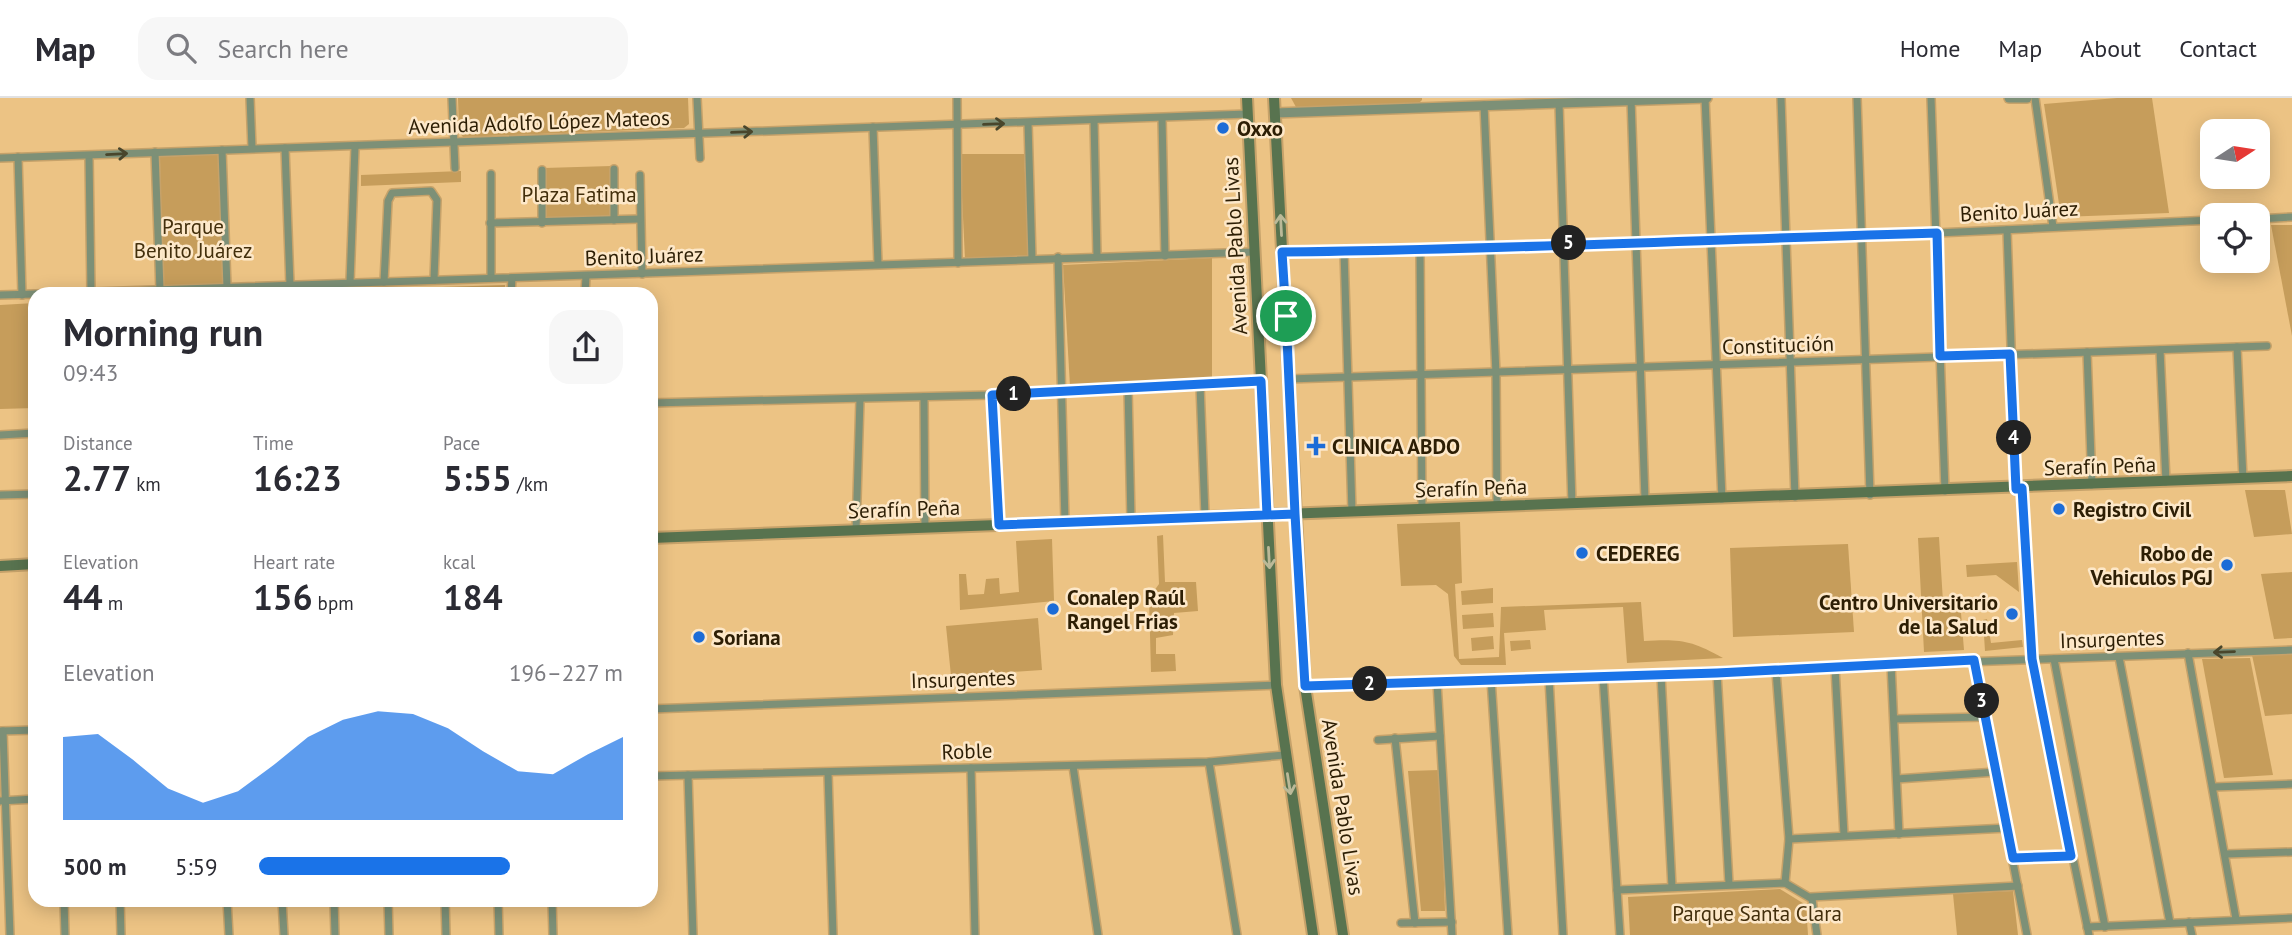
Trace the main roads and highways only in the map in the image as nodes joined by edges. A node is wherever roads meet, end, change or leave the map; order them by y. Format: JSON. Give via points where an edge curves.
{"nodes":[{"id":1,"x":1247,"y":98,"type":"edge"},
{"id":2,"x":1274,"y":98,"type":"edge"},
{"id":3,"x":2292,"y":476,"type":"edge"},
{"id":4,"x":1295,"y":514,"type":"junction"},
{"id":5,"x":1267,"y":515,"type":"junction"},
{"id":6,"x":658,"y":538,"type":"edge"},
{"id":7,"x":28,"y":564,"type":"edge"},
{"id":8,"x":0,"y":566,"type":"edge"},
{"id":9,"x":1313,"y":935,"type":"edge"},
{"id":10,"x":1343,"y":935,"type":"edge"}],
"edges":[{"from":1,"to":5,"type":"main road","name":"Avenida Pablo Livas"},
{"from":4,"to":2,"type":"main road","name":"Avenida Pablo Livas","one_way":true},
{"from":3,"to":4,"type":"main road","name":"Serafín Peña"},
{"from":4,"to":5,"type":"main road","name":"Serafín Peña"},
{"from":4,"to":10,"type":"main road","name":"Avenida Pablo Livas","via":[[1305,686]]},
{"from":5,"to":6,"type":"main road","name":"Serafín Peña"},
{"from":5,"to":9,"type":"main road","name":"Avenida Pablo Livas","one_way":true,"via":[[1276,685]]},
{"from":7,"to":8,"type":"main road"}]}
